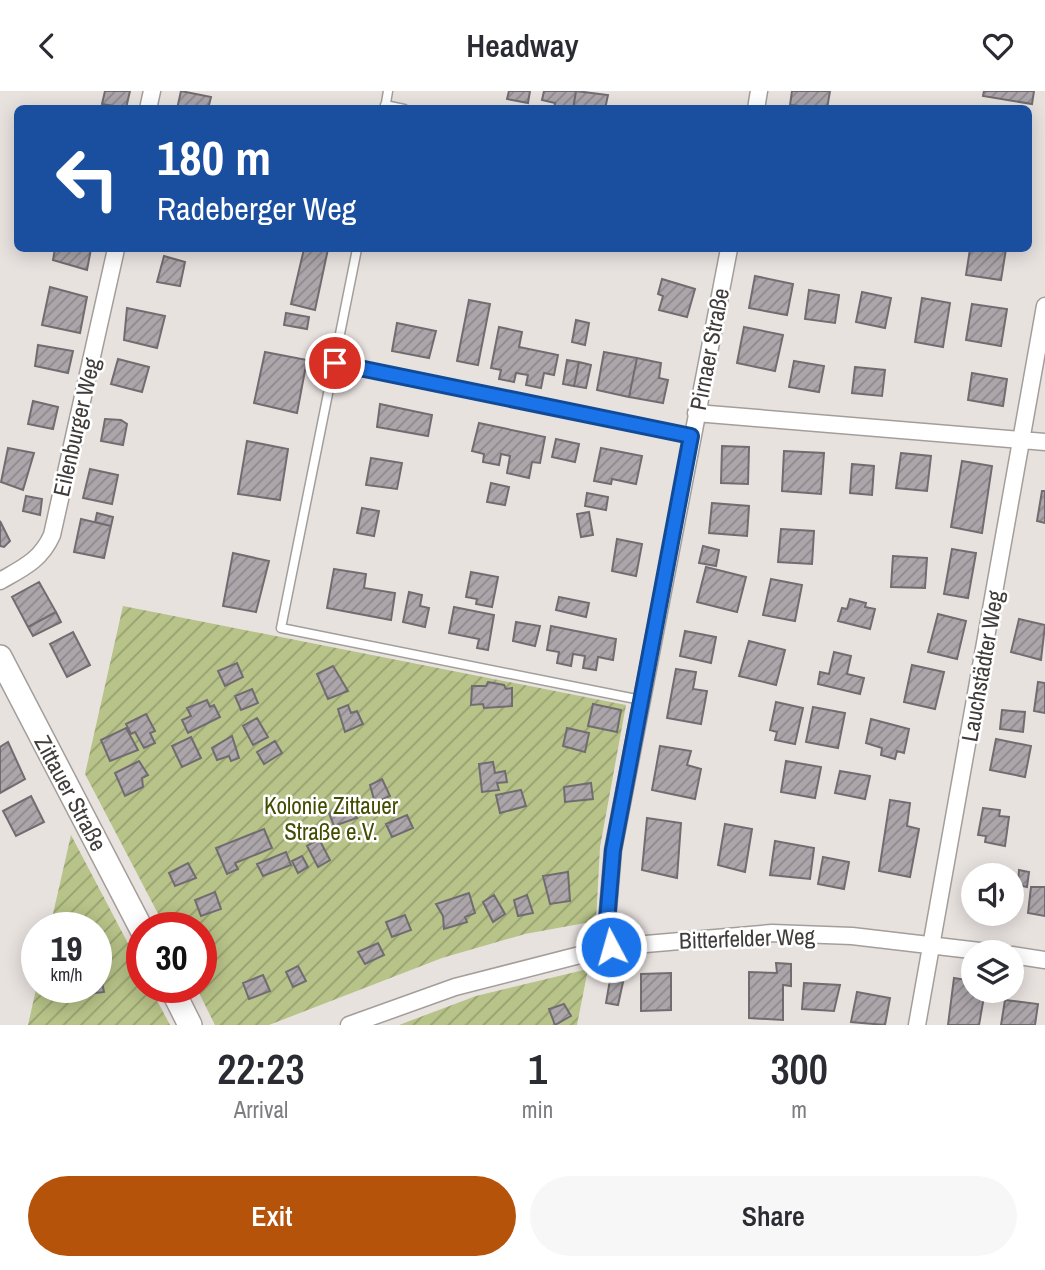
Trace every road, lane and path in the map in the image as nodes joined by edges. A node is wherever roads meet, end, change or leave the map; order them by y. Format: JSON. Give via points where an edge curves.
{"nodes":[{"id":1,"x":115,"y":252,"type":"edge"},
{"id":2,"x":356,"y":252,"type":"edge"},
{"id":3,"x":728,"y":252,"type":"edge"},
{"id":4,"x":1045,"y":306,"type":"edge"},
{"id":5,"x":335,"y":363,"type":"junction"},
{"id":6,"x":696,"y":413,"type":"junction"},
{"id":7,"x":691,"y":436,"type":"junction"},
{"id":8,"x":1022,"y":440,"type":"junction"},
{"id":9,"x":1045,"y":442,"type":"edge"},
{"id":10,"x":0,"y":581,"type":"edge"},
{"id":11,"x":0,"y":657,"type":"edge"},
{"id":12,"x":641,"y":700,"type":"junction"},
{"id":13,"x":133,"y":912,"type":"edge"},
{"id":14,"x":932,"y":944,"type":"junction"},
{"id":15,"x":611,"y":947,"type":"junction"},
{"id":16,"x":961,"y":948,"type":"edge"},
{"id":17,"x":1024,"y":957,"type":"edge"},
{"id":18,"x":1045,"y":960,"type":"edge"},
{"id":19,"x":179,"y":1003,"type":"edge"},
{"id":20,"x":190,"y":1025,"type":"edge"},
{"id":21,"x":349,"y":1025,"type":"edge"},
{"id":22,"x":917,"y":1025,"type":"edge"}],
"edges":[{"from":1,"to":10,"type":"street","name":"Eilenburger Weg","via":[[52,535],[45,552],[32,564]]},
{"from":2,"to":5,"type":"lane"},
{"from":3,"to":6,"type":"street","name":"Pirnaer Straße"},
{"from":4,"to":8,"type":"street","name":"Lauchstädter Weg"},
{"from":5,"to":7,"type":"lane"},
{"from":5,"to":12,"type":"lane","via":[[281,628]]},
{"from":6,"to":7,"type":"street","name":"Pirnaer Straße"},
{"from":6,"to":8,"type":"street"},
{"from":7,"to":12,"type":"street","name":"Pirnaer Straße"},
{"from":8,"to":9,"type":"street"},
{"from":8,"to":14,"type":"street","name":"Lauchstädter Weg"},
{"from":11,"to":13,"type":"street","name":"Zittauer Straße"},
{"from":12,"to":15,"type":"street","name":"Pirnaer Straße","via":[[613,850],[607,921]]},
{"from":14,"to":15,"type":"street","name":"Bitterfelder Weg","via":[[772,933]]},
{"from":14,"to":16,"type":"street","name":"Bitterfelder Weg"},
{"from":14,"to":22,"type":"street","name":"Lauchstädter Weg"},
{"from":15,"to":21,"type":"street","name":"Bitterfelder Weg","via":[[455,987]]},
{"from":17,"to":18,"type":"street"},
{"from":19,"to":20,"type":"street"}]}
